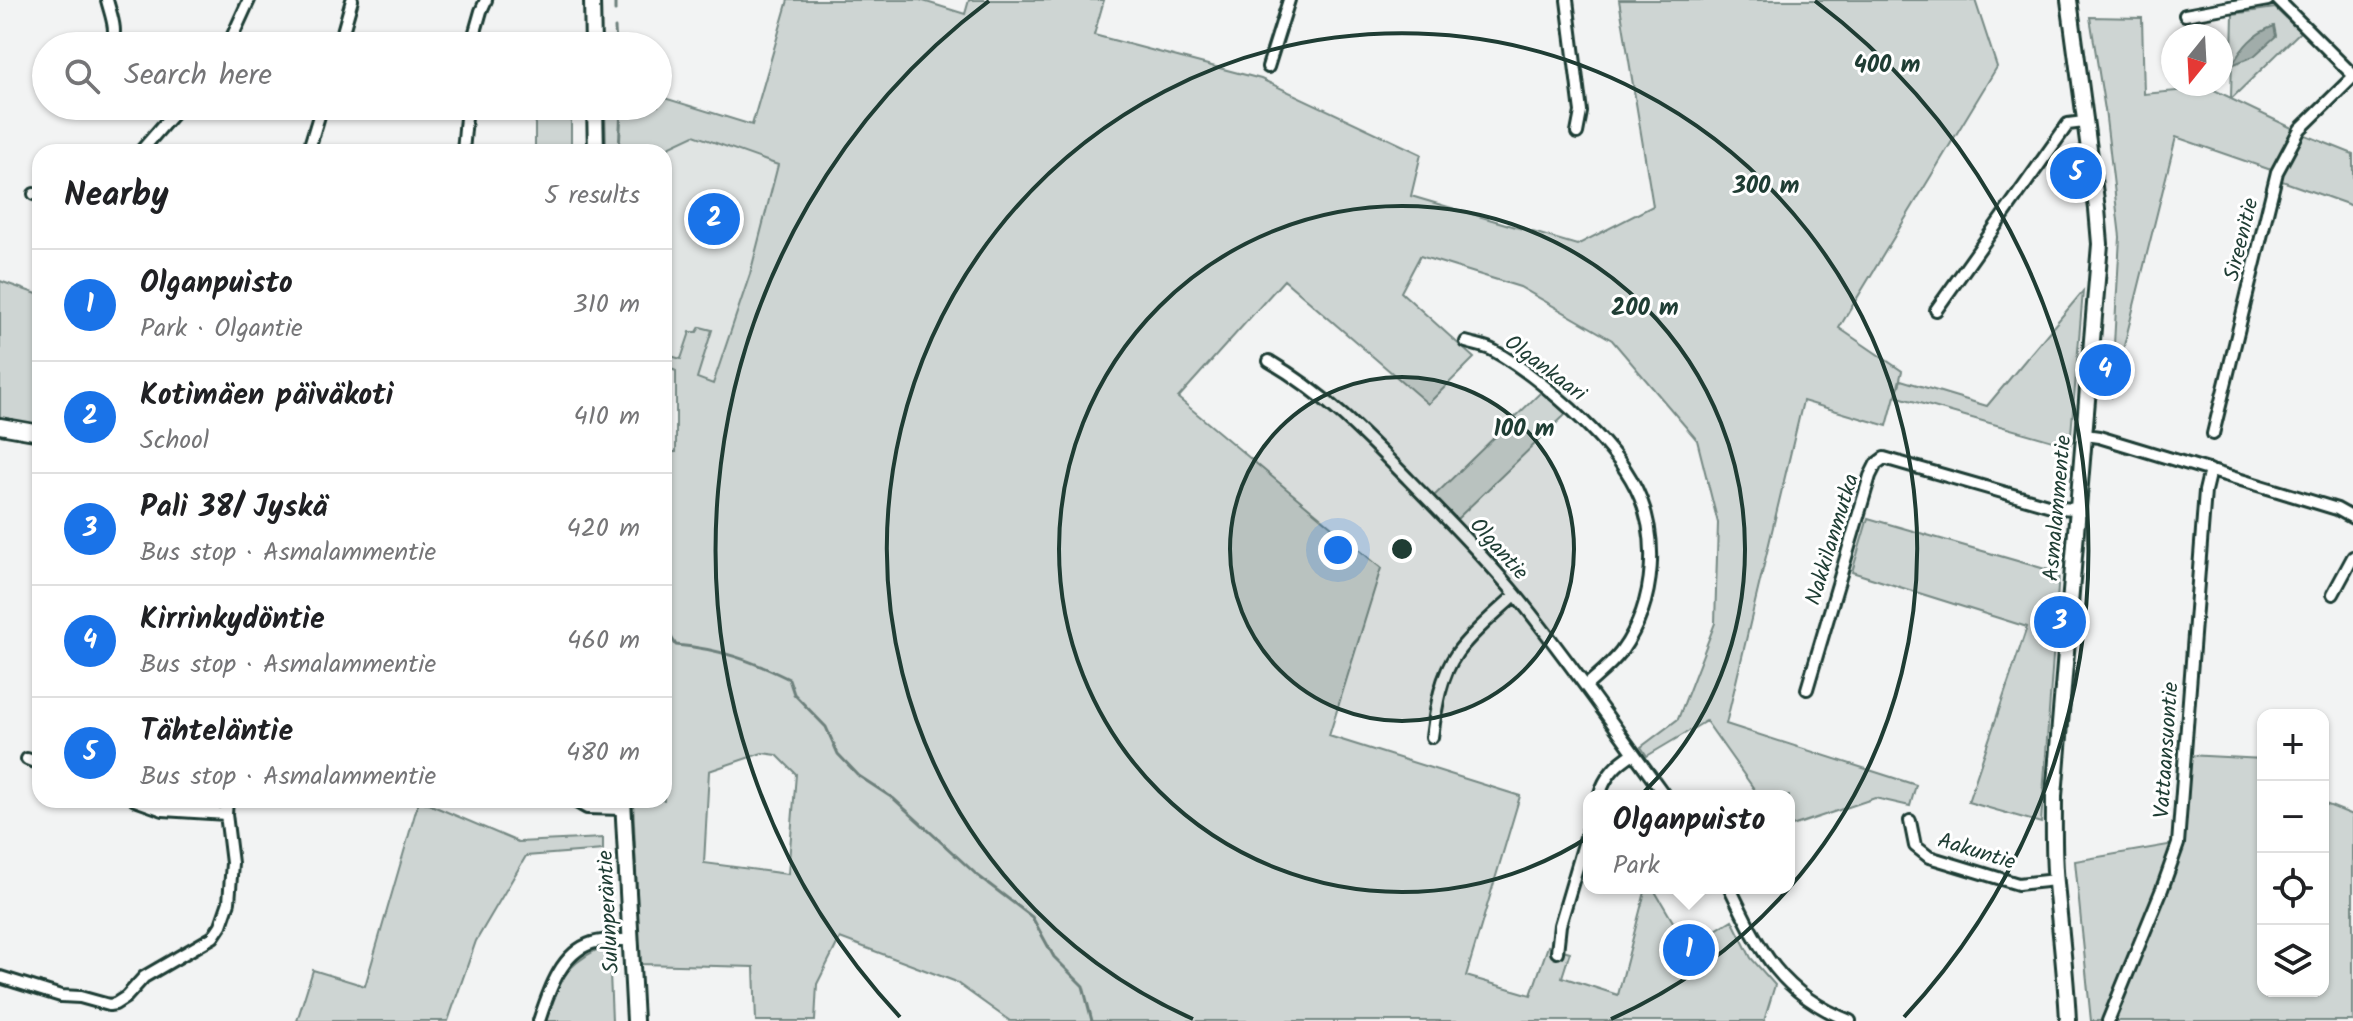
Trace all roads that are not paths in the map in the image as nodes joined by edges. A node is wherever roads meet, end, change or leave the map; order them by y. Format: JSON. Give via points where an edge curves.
{"nodes":[{"id":1,"x":107,"y":0,"type":"edge"},
{"id":2,"x":249,"y":0,"type":"edge"},
{"id":3,"x":352,"y":0,"type":"edge"},
{"id":4,"x":486,"y":0,"type":"edge"},
{"id":5,"x":592,"y":0,"type":"edge"},
{"id":6,"x":1289,"y":0,"type":"edge"},
{"id":7,"x":1567,"y":0,"type":"edge"},
{"id":8,"x":2069,"y":0,"type":"edge"},
{"id":9,"x":2268,"y":0,"type":"edge"},
{"id":10,"x":2278,"y":0,"type":"edge"},
{"id":11,"x":2185,"y":15,"type":"dead end"},
{"id":12,"x":115,"y":32,"type":"edge"},
{"id":13,"x":234,"y":32,"type":"edge"},
{"id":14,"x":343,"y":32,"type":"edge"},
{"id":15,"x":475,"y":32,"type":"edge"},
{"id":16,"x":593,"y":32,"type":"edge"},
{"id":17,"x":1268,"y":67,"type":"dead end"},
{"id":18,"x":2353,"y":76,"type":"edge"},
{"id":19,"x":168,"y":120,"type":"edge"},
{"id":20,"x":318,"y":120,"type":"edge"},
{"id":21,"x":466,"y":120,"type":"edge"},
{"id":22,"x":595,"y":120,"type":"edge"},
{"id":23,"x":2084,"y":122,"type":"junction"},
{"id":24,"x":1577,"y":133,"type":"dead end"},
{"id":25,"x":147,"y":144,"type":"edge"},
{"id":26,"x":310,"y":144,"type":"edge"},
{"id":27,"x":464,"y":144,"type":"edge"},
{"id":28,"x":596,"y":144,"type":"edge"},
{"id":29,"x":1936,"y":310,"type":"dead end"},
{"id":30,"x":1466,"y":342,"type":"dead end"},
{"id":31,"x":1269,"y":361,"type":"dead end"},
{"id":32,"x":0,"y":426,"type":"edge"},
{"id":33,"x":32,"y":432,"type":"edge"},
{"id":34,"x":2213,"y":434,"type":"dead end"},
{"id":35,"x":2085,"y":435,"type":"junction"},
{"id":36,"x":2210,"y":470,"type":"junction"},
{"id":37,"x":2077,"y":509,"type":"junction"},
{"id":38,"x":2353,"y":518,"type":"edge"},
{"id":39,"x":2353,"y":557,"type":"edge"},
{"id":40,"x":2333,"y":594,"type":"dead end"},
{"id":41,"x":1515,"y":595,"type":"junction"},
{"id":42,"x":1586,"y":686,"type":"junction"},
{"id":43,"x":1807,"y":689,"type":"dead end"},
{"id":44,"x":1432,"y":737,"type":"dead end"},
{"id":45,"x":1634,"y":753,"type":"junction"},
{"id":46,"x":27,"y":759,"type":"dead end"},
{"id":47,"x":32,"y":761,"type":"edge"},
{"id":48,"x":1601,"y":790,"type":"edge"},
{"id":49,"x":1661,"y":790,"type":"edge"},
{"id":50,"x":157,"y":808,"type":"edge"},
{"id":51,"x":226,"y":808,"type":"edge"},
{"id":52,"x":587,"y":808,"type":"edge"},
{"id":53,"x":613,"y":808,"type":"edge"},
{"id":54,"x":624,"y":808,"type":"edge"},
{"id":55,"x":226,"y":814,"type":"junction"},
{"id":56,"x":1910,"y":821,"type":"dead end"},
{"id":57,"x":1583,"y":847,"type":"edge"},
{"id":58,"x":2055,"y":880,"type":"junction"},
{"id":59,"x":1733,"y":894,"type":"edge"},
{"id":60,"x":630,"y":940,"type":"junction"},
{"id":61,"x":1557,"y":952,"type":"dead end"},
{"id":62,"x":0,"y":977,"type":"edge"},
{"id":63,"x":539,"y":1021,"type":"edge"},
{"id":64,"x":635,"y":1021,"type":"edge"},
{"id":65,"x":1850,"y":1021,"type":"edge"},
{"id":66,"x":2068,"y":1021,"type":"edge"},
{"id":67,"x":2108,"y":1021,"type":"edge"}],
"edges":[{"from":1,"to":12,"type":"street"},
{"from":2,"to":13,"type":"street"},
{"from":3,"to":14,"type":"street"},
{"from":4,"to":15,"type":"street"},
{"from":5,"to":16,"type":"street"},
{"from":6,"to":17,"type":"street"},
{"from":7,"to":24,"type":"street","via":[[1581,112]]},
{"from":8,"to":23,"type":"street","name":"Asmalammentie"},
{"from":9,"to":11,"type":"street"},
{"from":10,"to":18,"type":"street"},
{"from":18,"to":34,"type":"street","name":"Sireenitie","via":[[2300,129],[2277,172]]},
{"from":19,"to":25,"type":"street"},
{"from":20,"to":26,"type":"street"},
{"from":21,"to":27,"type":"street"},
{"from":22,"to":28,"type":"street"},
{"from":23,"to":29,"type":"street","via":[[2068,124]]},
{"from":23,"to":35,"type":"street","name":"Asmalammentie","via":[[2100,244]]},
{"from":30,"to":42,"type":"street","name":"Olgankaari","via":[[1493,350],[1554,393],[1610,450],[1644,506],[1651,559],[1643,607],[1620,654]]},
{"from":31,"to":41,"type":"street","name":"Olgantie","via":[[1346,416]]},
{"from":32,"to":33,"type":"street"},
{"from":35,"to":36,"type":"street"},
{"from":35,"to":37,"type":"street","name":"Asmalammentie"},
{"from":36,"to":38,"type":"street"},
{"from":36,"to":67,"type":"street","name":"Vattaansuontie","via":[[2178,844]]},
{"from":37,"to":43,"type":"street","name":"Nakkilanmutka","via":[[1884,458],[1870,476]]},
{"from":37,"to":58,"type":"street","name":"Asmalammentie","via":[[2054,796]]},
{"from":39,"to":40,"type":"street"},
{"from":41,"to":42,"type":"street","name":"Olgantie"},
{"from":41,"to":44,"type":"street","via":[[1458,651],[1447,671]]},
{"from":42,"to":45,"type":"street","name":"Olgantie"},
{"from":45,"to":48,"type":"street","via":[[1609,774]]},
{"from":45,"to":49,"type":"street","name":"Olgantie"},
{"from":46,"to":47,"type":"street"},
{"from":50,"to":55,"type":"street"},
{"from":51,"to":55,"type":"street"},
{"from":52,"to":53,"type":"street"},
{"from":54,"to":60,"type":"street","name":"Sulunperäntie"},
{"from":55,"to":62,"type":"street","via":[[232,863],[229,902],[213,937],[144,977],[115,1004],[61,996]]},
{"from":56,"to":58,"type":"street","name":"Aakuntie","via":[[1915,846],[1929,857],[2018,884]]},
{"from":57,"to":61,"type":"street"},
{"from":58,"to":66,"type":"street","name":"Asmalammentie"},
{"from":59,"to":65,"type":"street","via":[[1768,961],[1808,999]]},
{"from":60,"to":63,"type":"street","via":[[588,944],[573,955],[552,983]]},
{"from":60,"to":64,"type":"street","name":"Sulunperäntie"}]}
